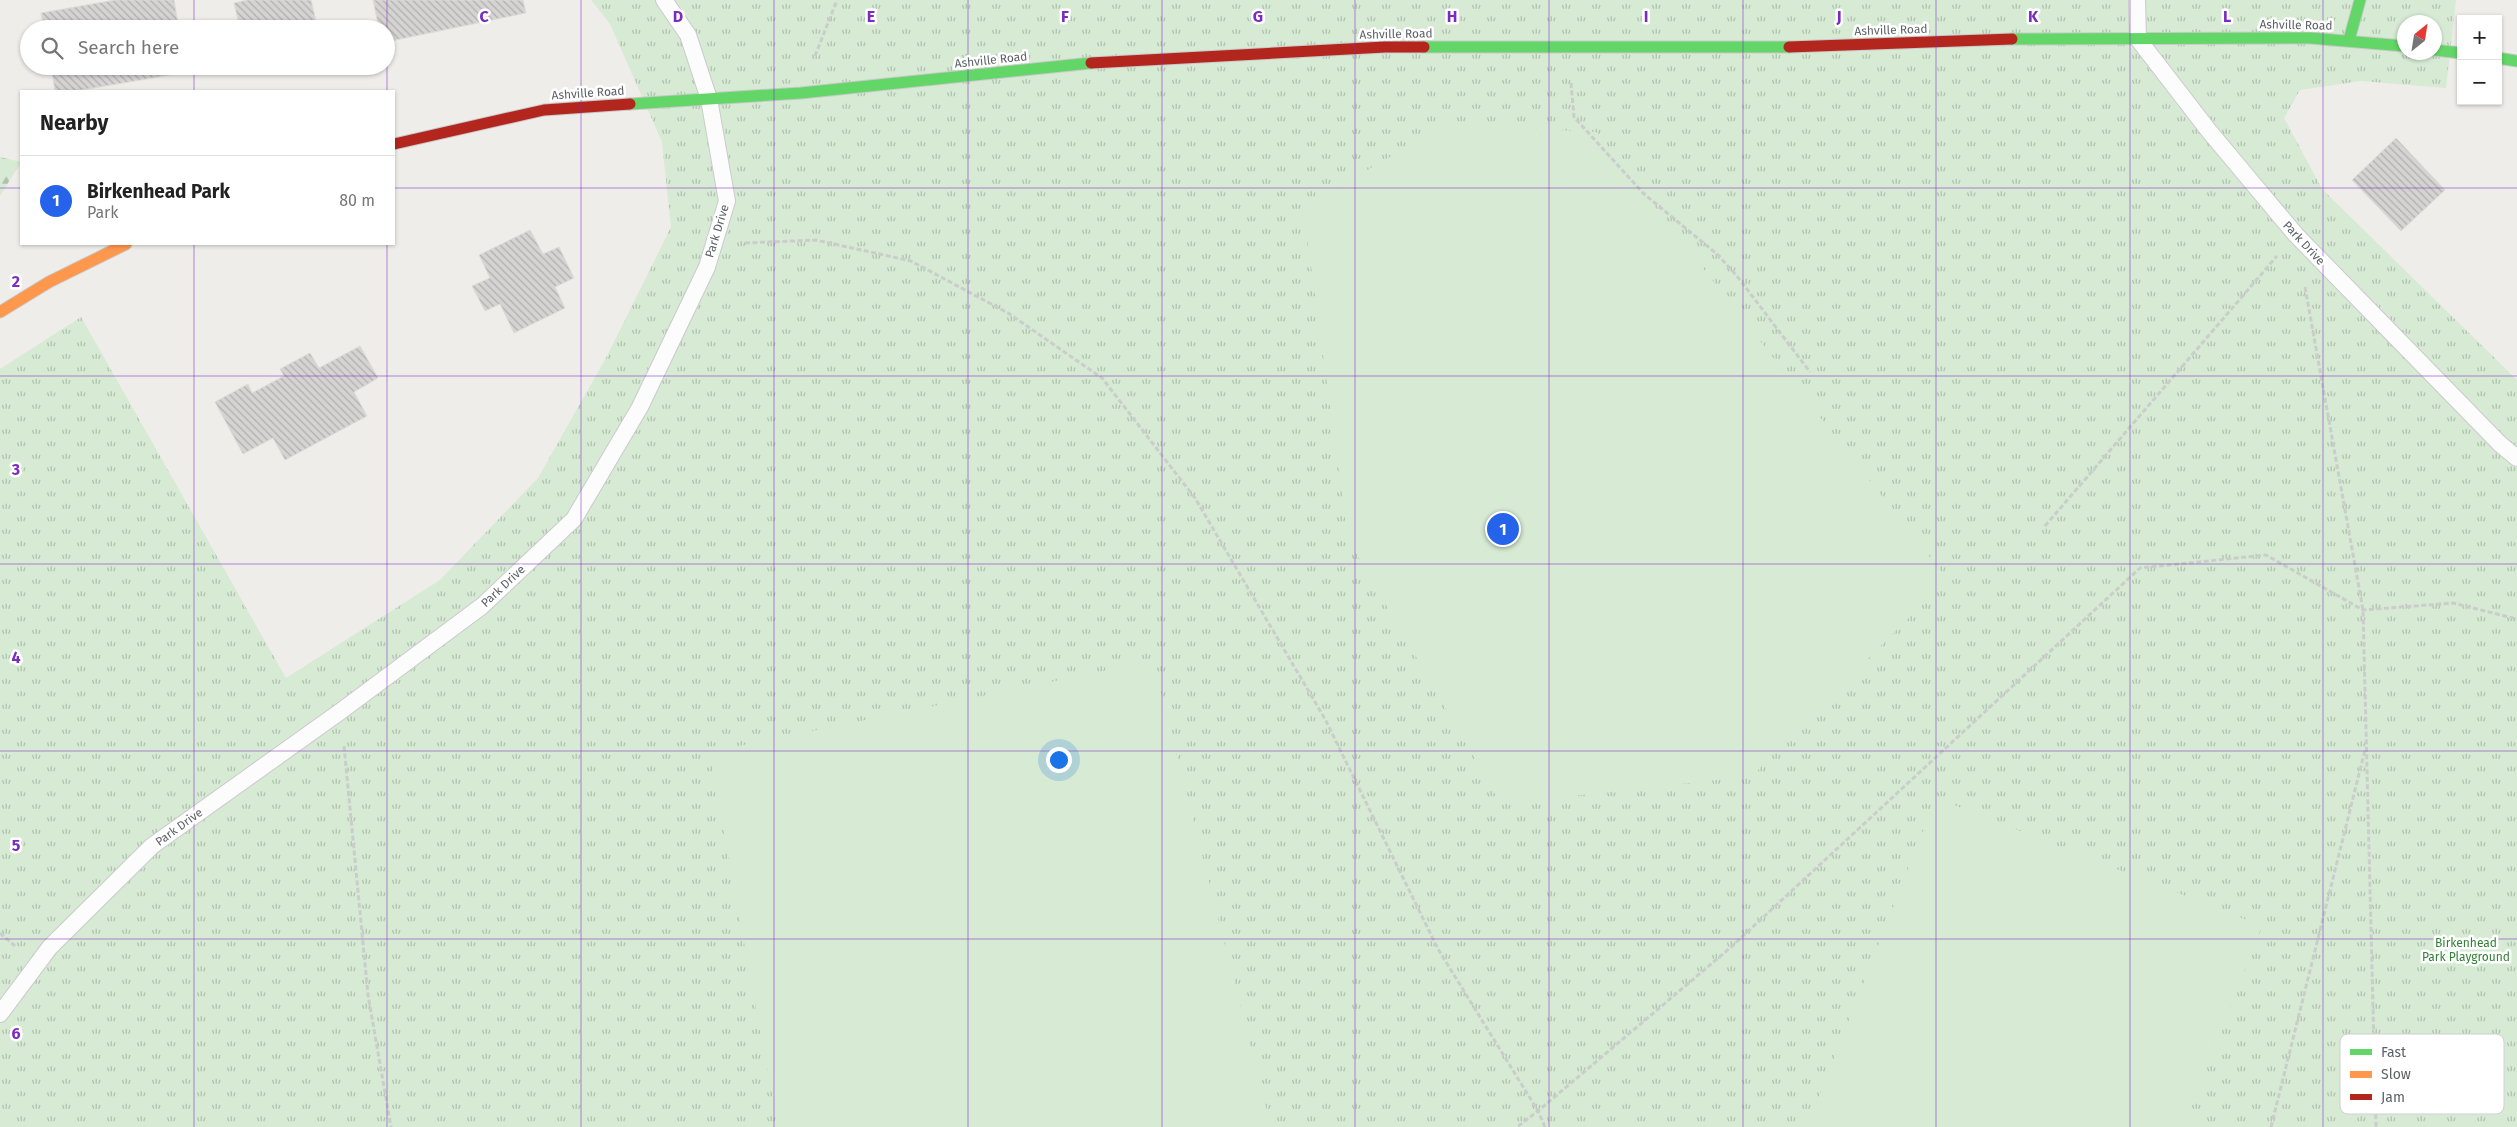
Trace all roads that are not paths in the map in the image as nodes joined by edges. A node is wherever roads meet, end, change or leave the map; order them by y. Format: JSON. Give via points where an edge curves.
{"nodes":[{"id":1,"x":664,"y":0,"type":"edge"},
{"id":2,"x":2137,"y":0,"type":"edge"},
{"id":3,"x":2360,"y":0,"type":"edge"},
{"id":4,"x":2138,"y":39,"type":"junction"},
{"id":5,"x":2349,"y":40,"type":"junction"},
{"id":6,"x":2397,"y":45,"type":"edge"},
{"id":7,"x":2442,"y":51,"type":"edge"},
{"id":8,"x":2457,"y":53,"type":"edge"},
{"id":9,"x":2502,"y":59,"type":"edge"},
{"id":10,"x":2517,"y":62,"type":"edge"},
{"id":11,"x":709,"y":99,"type":"junction"},
{"id":12,"x":395,"y":144,"type":"edge"},
{"id":13,"x":124,"y":245,"type":"edge"},
{"id":14,"x":0,"y":312,"type":"edge"},
{"id":15,"x":2517,"y":458,"type":"edge"},
{"id":16,"x":0,"y":1014,"type":"edge"}],
"edges":[{"from":1,"to":11,"type":"lane","name":"Park Drive","via":[[688,35]]},
{"from":2,"to":4,"type":"lane"},
{"from":3,"to":5,"type":"street"},
{"from":4,"to":5,"type":"street","name":"Ashville Road"},
{"from":4,"to":11,"type":"street","name":"Ashville Road","via":[[1744,49],[1386,47],[1090,63],[801,93]]},
{"from":4,"to":15,"type":"lane","name":"Park Drive","via":[[2296,235]]},
{"from":5,"to":6,"type":"street","name":"Ashville Road"},
{"from":7,"to":8,"type":"street"},
{"from":9,"to":10,"type":"street"},
{"from":11,"to":12,"type":"street","name":"Ashville Road","via":[[544,110]]},
{"from":11,"to":16,"type":"lane","name":"Park Drive","via":[[727,201],[707,267],[640,408],[574,520],[482,606],[152,846],[50,948]]},
{"from":13,"to":14,"type":"street","via":[[49,282]]}]}
